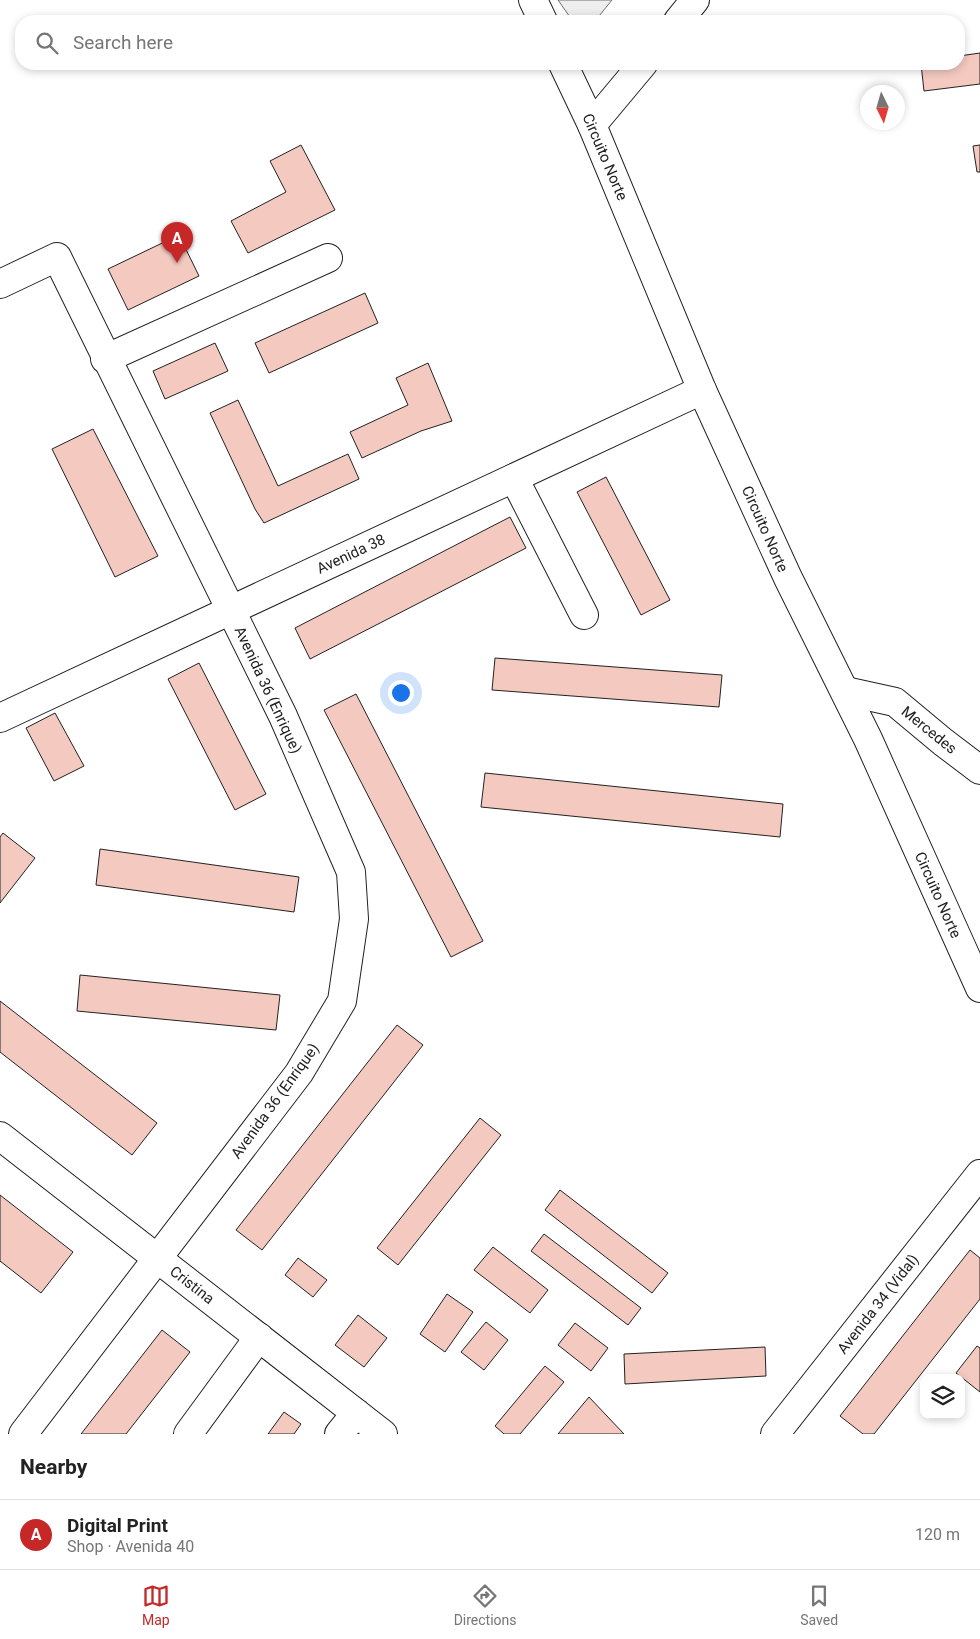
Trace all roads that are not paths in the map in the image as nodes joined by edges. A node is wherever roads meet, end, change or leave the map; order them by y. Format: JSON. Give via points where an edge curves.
{"nodes":[{"id":1,"x":533,"y":0,"type":"edge"},
{"id":2,"x":696,"y":0,"type":"edge"},
{"id":3,"x":540,"y":15,"type":"edge"},
{"id":4,"x":683,"y":15,"type":"edge"},
{"id":5,"x":566,"y":70,"type":"edge"},
{"id":6,"x":638,"y":70,"type":"edge"},
{"id":7,"x":592,"y":125,"type":"junction"},
{"id":8,"x":328,"y":258,"type":"dead end"},
{"id":9,"x":0,"y":284,"type":"edge"},
{"id":10,"x":106,"y":359,"type":"junction"},
{"id":11,"x":702,"y":390,"type":"junction"},
{"id":12,"x":514,"y":478,"type":"junction"},
{"id":13,"x":230,"y":611,"type":"junction"},
{"id":14,"x":584,"y":615,"type":"dead end"},
{"id":15,"x":845,"y":691,"type":"junction"},
{"id":16,"x":0,"y":718,"type":"edge"},
{"id":17,"x":980,"y":770,"type":"edge"},
{"id":18,"x":980,"y":988,"type":"edge"},
{"id":19,"x":0,"y":1136,"type":"edge"},
{"id":20,"x":980,"y":1174,"type":"edge"},
{"id":21,"x":158,"y":1258,"type":"junction"},
{"id":22,"x":259,"y":1338,"type":"junction"},
{"id":23,"x":356,"y":1413,"type":"junction"},
{"id":24,"x":23,"y":1434,"type":"edge"},
{"id":25,"x":188,"y":1434,"type":"edge"},
{"id":26,"x":339,"y":1434,"type":"edge"},
{"id":27,"x":383,"y":1434,"type":"edge"},
{"id":28,"x":775,"y":1434,"type":"edge"}],
"edges":[{"from":1,"to":3,"type":"street"},
{"from":2,"to":4,"type":"street"},
{"from":5,"to":7,"type":"street","name":"Circuito Norte"},
{"from":6,"to":7,"type":"street"},
{"from":7,"to":11,"type":"street","name":"Circuito Norte"},
{"from":8,"to":10,"type":"street"},
{"from":9,"to":10,"type":"street","name":"Avenida 36 (Enrique)","via":[[57,257]]},
{"from":10,"to":13,"type":"street","name":"Avenida 36 (Enrique)"},
{"from":11,"to":12,"type":"street","name":"Avenida 38"},
{"from":11,"to":15,"type":"street","name":"Circuito Norte","via":[[788,578]]},
{"from":12,"to":13,"type":"street","name":"Avenida 38"},
{"from":12,"to":14,"type":"street"},
{"from":13,"to":16,"type":"street","name":"Avenida 38"},
{"from":13,"to":21,"type":"street","name":"Avenida 36 (Enrique)","via":[[282,716],[351,872],[354,920],[342,1001],[299,1072]]},
{"from":15,"to":17,"type":"street","name":"Mercedes","via":[[895,702]]},
{"from":15,"to":18,"type":"street","name":"Circuito Norte"},
{"from":19,"to":21,"type":"street","name":"Cristina"},
{"from":20,"to":28,"type":"street","name":"Avenida 34 (Vidal)"},
{"from":21,"to":22,"type":"street","name":"Cristina"},
{"from":21,"to":24,"type":"street","name":"Avenida 36 (Enrique)"},
{"from":22,"to":23,"type":"street","name":"Cristina"},
{"from":22,"to":25,"type":"street"},
{"from":23,"to":26,"type":"street"},
{"from":23,"to":27,"type":"street","name":"Cristina"}]}
